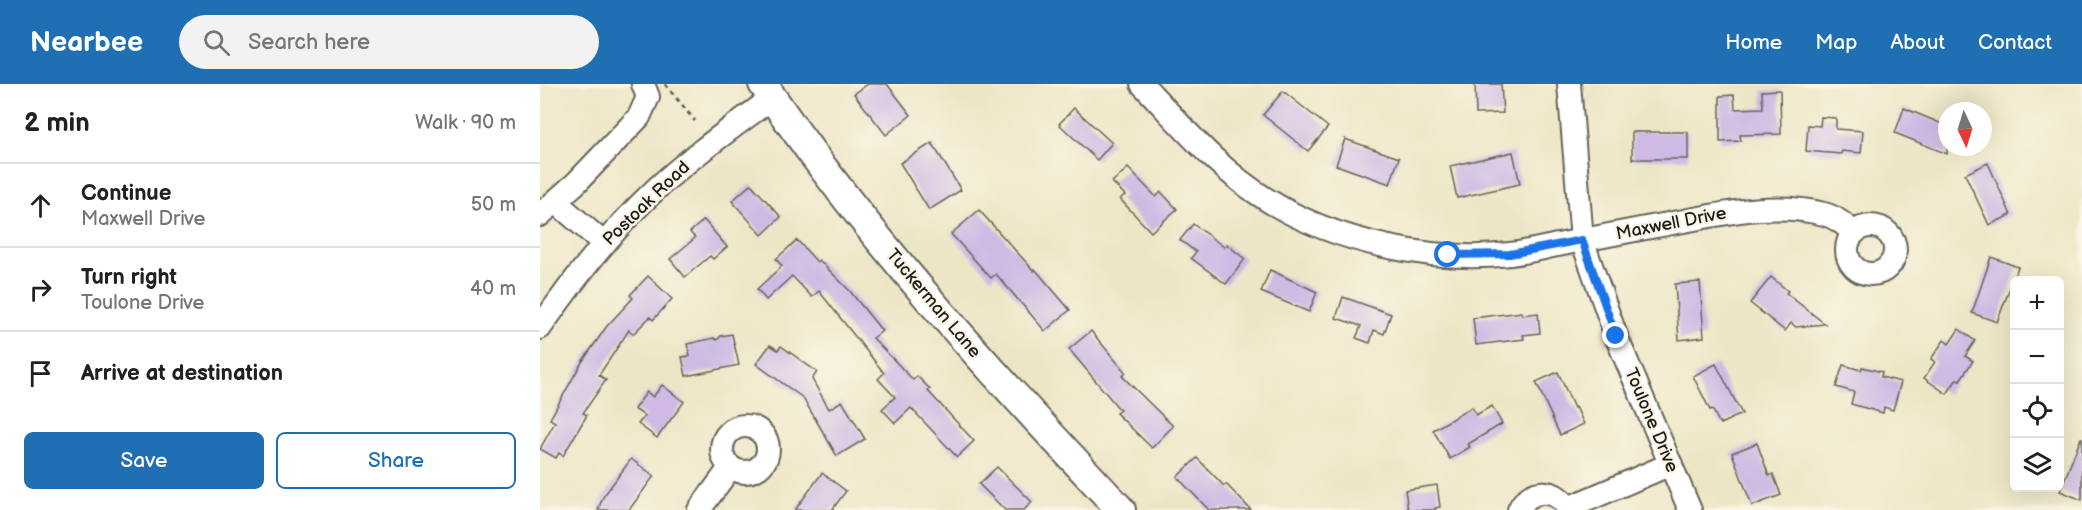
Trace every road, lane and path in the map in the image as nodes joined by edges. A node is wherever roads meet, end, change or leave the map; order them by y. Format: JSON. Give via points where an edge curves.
{"nodes":[{"id":1,"x":643,"y":84,"type":"edge"},
{"id":2,"x":665,"y":84,"type":"edge"},
{"id":3,"x":1142,"y":84,"type":"edge"},
{"id":4,"x":1569,"y":84,"type":"edge"},
{"id":5,"x":767,"y":91,"type":"edge"},
{"id":6,"x":695,"y":122,"type":"dead end"},
{"id":7,"x":548,"y":209,"type":"edge"},
{"id":8,"x":1854,"y":233,"type":"dead end"},
{"id":9,"x":1582,"y":240,"type":"junction"},
{"id":10,"x":603,"y":243,"type":"junction"},
{"id":11,"x":540,"y":328,"type":"edge"},
{"id":12,"x":1671,"y":464,"type":"junction"},
{"id":13,"x":730,"y":468,"type":"dead end"},
{"id":14,"x":1568,"y":509,"type":"edge"},
{"id":15,"x":699,"y":510,"type":"edge"},
{"id":16,"x":1121,"y":510,"type":"edge"},
{"id":17,"x":1519,"y":510,"type":"edge"},
{"id":18,"x":1690,"y":510,"type":"edge"}],
"edges":[{"from":1,"to":7,"type":"street","via":[[648,97],[639,117]]},
{"from":2,"to":6,"type":"path"},
{"from":3,"to":9,"type":"street","name":"Maxwell Drive","via":[[1236,179],[1294,214],[1364,241],[1400,250],[1476,256],[1510,254]]},
{"from":4,"to":9,"type":"street","name":"Toulone Drive"},
{"from":5,"to":10,"type":"street","name":"Postoak Road"},
{"from":5,"to":16,"type":"main road","name":"Tuckerman Lane","via":[[824,169],[938,309]]},
{"from":7,"to":10,"type":"street"},
{"from":8,"to":9,"type":"street","name":"Maxwell Drive","via":[[1825,214],[1785,208],[1736,211]]},
{"from":9,"to":12,"type":"street","name":"Toulone Drive","via":[[1616,336]]},
{"from":10,"to":11,"type":"street","name":"Postoak Road"},
{"from":12,"to":14,"type":"street"},
{"from":12,"to":18,"type":"street","name":"Toulone Drive"},
{"from":13,"to":15,"type":"street"},
{"from":14,"to":17,"type":"street","via":[[1557,496],[1541,492],[1526,499]]}]}
